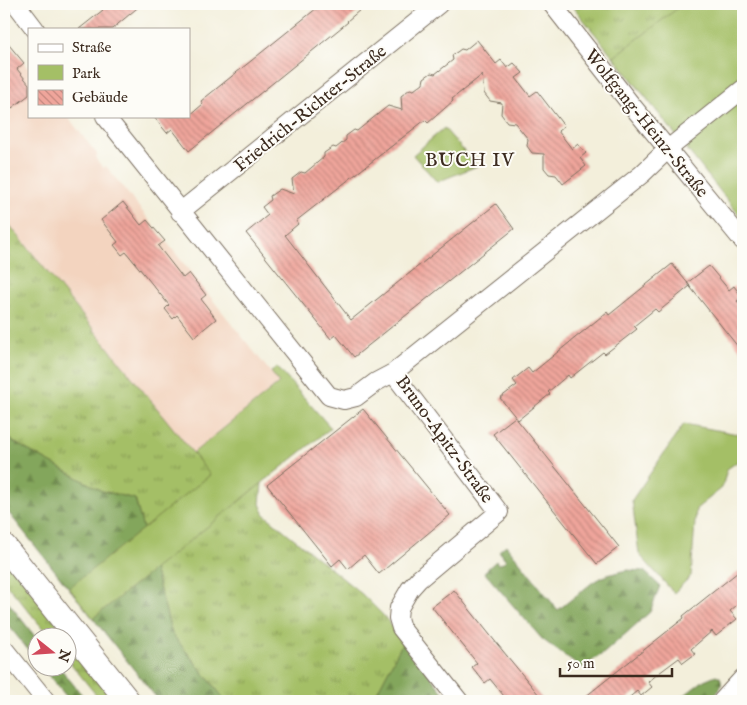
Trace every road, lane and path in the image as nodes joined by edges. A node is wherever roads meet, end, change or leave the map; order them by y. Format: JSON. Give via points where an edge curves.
{"nodes":[{"id":1,"x":439,"y":4,"type":"edge"},
{"id":2,"x":552,"y":4,"type":"edge"},
{"id":3,"x":21,"y":6,"type":"edge"},
{"id":4,"x":35,"y":28,"type":"edge"},
{"id":5,"x":743,"y":89,"type":"edge"},
{"id":6,"x":107,"y":118,"type":"edge"},
{"id":7,"x":668,"y":149,"type":"junction"},
{"id":8,"x":180,"y":212,"type":"junction"},
{"id":9,"x":743,"y":241,"type":"edge"},
{"id":10,"x":393,"y":373,"type":"junction"},
{"id":11,"x":4,"y":546,"type":"edge"},
{"id":12,"x":4,"y":649,"type":"edge"},
{"id":13,"x":743,"y":678,"type":"edge"},
{"id":14,"x":46,"y":701,"type":"edge"},
{"id":15,"x":128,"y":701,"type":"edge"},
{"id":16,"x":459,"y":701,"type":"edge"},
{"id":17,"x":722,"y":701,"type":"edge"}],
"edges":[{"from":1,"to":8,"type":"street","name":"Friedrich-Richter-Straße"},
{"from":2,"to":7,"type":"street","name":"Wolfgang-Heinz-Straße"},
{"from":3,"to":4,"type":"street"},
{"from":5,"to":7,"type":"street","name":"Bruno-Apitz-Straße"},
{"from":6,"to":8,"type":"street"},
{"from":7,"to":9,"type":"street","name":"Wolfgang-Heinz-Straße"},
{"from":7,"to":10,"type":"street","name":"Bruno-Apitz-Straße","via":[[642,174]]},
{"from":8,"to":10,"type":"street","via":[[329,396],[344,400],[356,397]]},
{"from":10,"to":16,"type":"street","name":"Bruno-Apitz-Straße","via":[[499,512],[419,579],[398,608],[398,618],[405,635]]},
{"from":11,"to":15,"type":"main road"},
{"from":12,"to":14,"type":"street"},
{"from":13,"to":17,"type":"street"}]}
